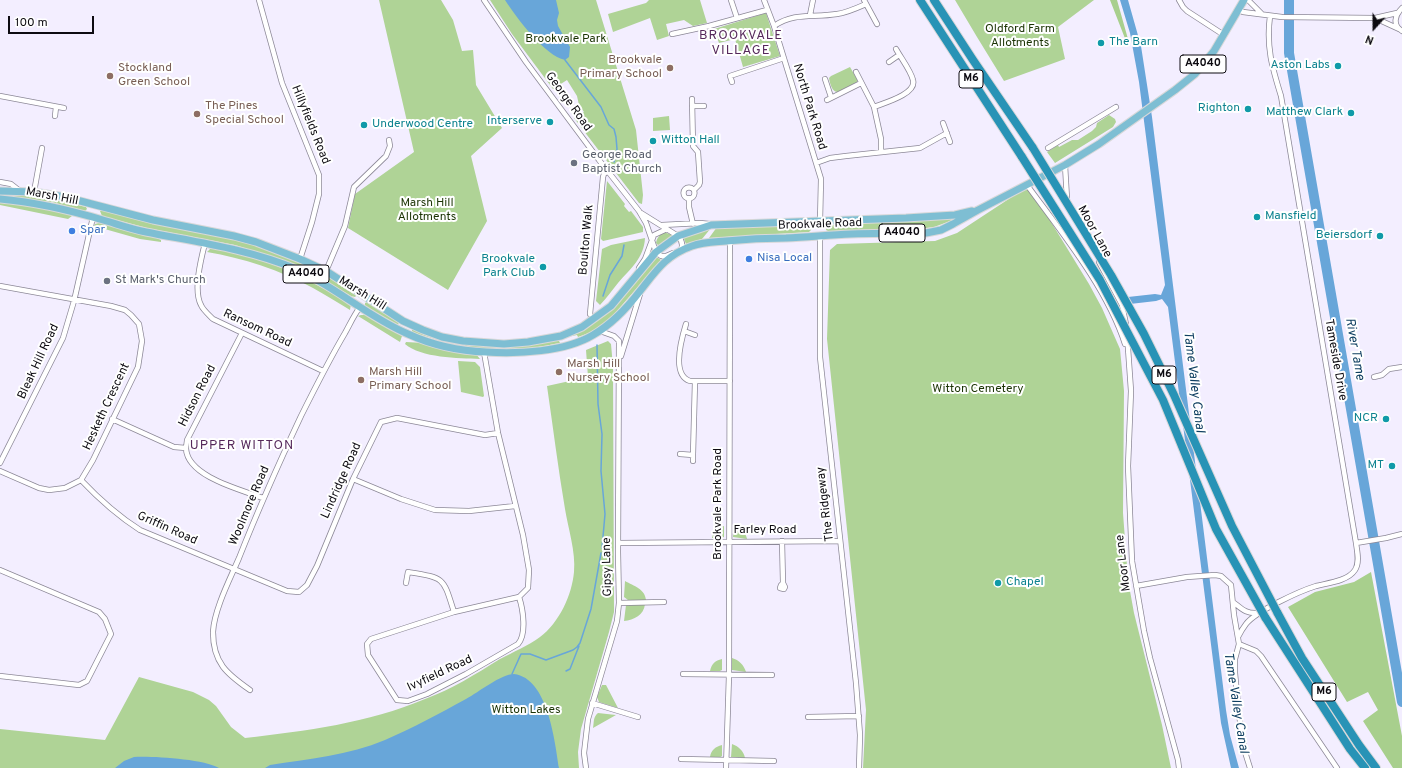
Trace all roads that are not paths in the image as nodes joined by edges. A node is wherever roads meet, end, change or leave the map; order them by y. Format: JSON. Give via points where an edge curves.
{"nodes":[{"id":1,"x":259,"y":0,"type":"edge"},
{"id":2,"x":484,"y":0,"type":"edge"},
{"id":3,"x":731,"y":0,"type":"edge"},
{"id":4,"x":764,"y":0,"type":"edge"},
{"id":5,"x":813,"y":0,"type":"edge"},
{"id":6,"x":920,"y":0,"type":"edge"},
{"id":7,"x":934,"y":0,"type":"edge"},
{"id":8,"x":1178,"y":0,"type":"edge"},
{"id":9,"x":1244,"y":0,"type":"edge"},
{"id":10,"x":1248,"y":0,"type":"edge"},
{"id":11,"x":865,"y":2,"type":"edge"},
{"id":12,"x":1402,"y":8,"type":"edge"},
{"id":13,"x":767,"y":10,"type":"junction"},
{"id":14,"x":1239,"y":10,"type":"junction"},
{"id":15,"x":1397,"y":13,"type":"junction"},
{"id":16,"x":1262,"y":14,"type":"junction"},
{"id":17,"x":810,"y":15,"type":"junction"},
{"id":18,"x":1270,"y":16,"type":"junction"},
{"id":19,"x":737,"y":18,"type":"junction"},
{"id":20,"x":1375,"y":18,"type":"junction"},
{"id":21,"x":877,"y":24,"type":"dead end"},
{"id":22,"x":774,"y":26,"type":"junction"},
{"id":23,"x":1400,"y":30,"type":"edge"},
{"id":24,"x":672,"y":34,"type":"dead end"},
{"id":25,"x":1224,"y":35,"type":"junction"},
{"id":26,"x":896,"y":49,"type":"dead end"},
{"id":27,"x":899,"y":55,"type":"junction"},
{"id":28,"x":784,"y":58,"type":"junction"},
{"id":29,"x":889,"y":62,"type":"dead end"},
{"id":30,"x":856,"y":72,"type":"dead end"},
{"id":31,"x":825,"y":79,"type":"dead end"},
{"id":32,"x":732,"y":82,"type":"dead end"},
{"id":33,"x":861,"y":83,"type":"junction"},
{"id":34,"x":0,"y":96,"type":"edge"},
{"id":35,"x":831,"y":97,"type":"junction"},
{"id":36,"x":692,"y":99,"type":"dead end"},
{"id":37,"x":826,"y":100,"type":"dead end"},
{"id":38,"x":692,"y":106,"type":"junction"},
{"id":39,"x":704,"y":106,"type":"dead end"},
{"id":40,"x":56,"y":107,"type":"junction"},
{"id":41,"x":874,"y":107,"type":"junction"},
{"id":42,"x":64,"y":108,"type":"dead end"},
{"id":43,"x":1116,"y":108,"type":"dead end"},
{"id":44,"x":55,"y":116,"type":"dead end"},
{"id":45,"x":943,"y":123,"type":"dead end"},
{"id":46,"x":947,"y":133,"type":"junction"},
{"id":47,"x":389,"y":140,"type":"dead end"},
{"id":48,"x":950,"y":142,"type":"dead end"},
{"id":49,"x":42,"y":148,"type":"dead end"},
{"id":50,"x":1048,"y":148,"type":"dead end"},
{"id":51,"x":881,"y":151,"type":"junction"},
{"id":52,"x":816,"y":163,"type":"junction"},
{"id":53,"x":1065,"y":165,"type":"junction"},
{"id":54,"x":608,"y":171,"type":"junction"},
{"id":55,"x":0,"y":182,"type":"edge"},
{"id":56,"x":1027,"y":185,"type":"junction"},
{"id":57,"x":694,"y":190,"type":"junction"},
{"id":58,"x":0,"y":191,"type":"edge"},
{"id":59,"x":20,"y":191,"type":"junction"},
{"id":60,"x":34,"y":192,"type":"junction"},
{"id":61,"x":689,"y":198,"type":"junction"},
{"id":62,"x":0,"y":199,"type":"edge"},
{"id":63,"x":978,"y":210,"type":"junction"},
{"id":64,"x":95,"y":211,"type":"junction"},
{"id":65,"x":640,"y":213,"type":"junction"},
{"id":66,"x":820,"y":222,"type":"junction"},
{"id":67,"x":693,"y":224,"type":"junction"},
{"id":68,"x":711,"y":224,"type":"junction"},
{"id":69,"x":662,"y":225,"type":"junction"},
{"id":70,"x":667,"y":229,"type":"junction"},
{"id":71,"x":678,"y":236,"type":"junction"},
{"id":72,"x":820,"y":237,"type":"junction"},
{"id":73,"x":652,"y":240,"type":"junction"},
{"id":74,"x":730,"y":241,"type":"junction"},
{"id":75,"x":205,"y":243,"type":"junction"},
{"id":76,"x":682,"y":250,"type":"junction"},
{"id":77,"x":656,"y":252,"type":"junction"},
{"id":78,"x":300,"y":259,"type":"junction"},
{"id":79,"x":326,"y":271,"type":"junction"},
{"id":80,"x":632,"y":281,"type":"junction"},
{"id":81,"x":0,"y":288,"type":"edge"},
{"id":82,"x":641,"y":291,"type":"junction"},
{"id":83,"x":366,"y":296,"type":"junction"},
{"id":84,"x":74,"y":301,"type":"junction"},
{"id":85,"x":360,"y":306,"type":"junction"},
{"id":86,"x":590,"y":314,"type":"dead end"},
{"id":87,"x":686,"y":324,"type":"dead end"},
{"id":88,"x":600,"y":331,"type":"junction"},
{"id":89,"x":684,"y":331,"type":"junction"},
{"id":90,"x":242,"y":333,"type":"junction"},
{"id":91,"x":695,"y":334,"type":"dead end"},
{"id":92,"x":484,"y":352,"type":"junction"},
{"id":93,"x":1128,"y":352,"type":"junction"},
{"id":94,"x":619,"y":362,"type":"junction"},
{"id":95,"x":1402,"y":367,"type":"edge"},
{"id":96,"x":323,"y":371,"type":"junction"},
{"id":97,"x":1374,"y":377,"type":"dead end"},
{"id":98,"x":695,"y":381,"type":"junction"},
{"id":99,"x":730,"y":381,"type":"junction"},
{"id":100,"x":112,"y":419,"type":"junction"},
{"id":101,"x":498,"y":433,"type":"junction"},
{"id":102,"x":186,"y":448,"type":"junction"},
{"id":103,"x":680,"y":454,"type":"dead end"},
{"id":104,"x":693,"y":454,"type":"junction"},
{"id":105,"x":694,"y":461,"type":"dead end"},
{"id":106,"x":0,"y":463,"type":"edge"},
{"id":107,"x":0,"y":471,"type":"edge"},
{"id":108,"x":353,"y":479,"type":"junction"},
{"id":109,"x":80,"y":480,"type":"junction"},
{"id":110,"x":263,"y":498,"type":"junction"},
{"id":111,"x":515,"y":506,"type":"junction"},
{"id":112,"x":1402,"y":534,"type":"edge"},
{"id":113,"x":782,"y":541,"type":"junction"},
{"id":114,"x":840,"y":541,"type":"junction"},
{"id":115,"x":729,"y":542,"type":"junction"},
{"id":116,"x":1358,"y":542,"type":"junction"},
{"id":117,"x":618,"y":543,"type":"junction"},
{"id":118,"x":234,"y":569,"type":"junction"},
{"id":119,"x":0,"y":570,"type":"edge"},
{"id":120,"x":406,"y":583,"type":"dead end"},
{"id":121,"x":783,"y":583,"type":"dead end"},
{"id":122,"x":1136,"y":586,"type":"junction"},
{"id":123,"x":519,"y":597,"type":"junction"},
{"id":124,"x":664,"y":602,"type":"dead end"},
{"id":125,"x":1233,"y":602,"type":"junction"},
{"id":126,"x":619,"y":603,"type":"junction"},
{"id":127,"x":454,"y":612,"type":"junction"},
{"id":128,"x":1261,"y":615,"type":"junction"},
{"id":129,"x":1238,"y":637,"type":"junction"},
{"id":130,"x":1239,"y":644,"type":"junction"},
{"id":131,"x":683,"y":674,"type":"dead end"},
{"id":132,"x":729,"y":675,"type":"junction"},
{"id":133,"x":772,"y":675,"type":"dead end"},
{"id":134,"x":0,"y":676,"type":"edge"},
{"id":135,"x":250,"y":690,"type":"dead end"},
{"id":136,"x":592,"y":703,"type":"junction"},
{"id":137,"x":859,"y":716,"type":"junction"},
{"id":138,"x":638,"y":717,"type":"dead end"},
{"id":139,"x":808,"y":717,"type":"dead end"},
{"id":140,"x":681,"y":759,"type":"dead end"},
{"id":141,"x":726,"y":760,"type":"junction"},
{"id":142,"x":774,"y":761,"type":"dead end"},
{"id":143,"x":586,"y":768,"type":"edge"},
{"id":144,"x":726,"y":768,"type":"edge"},
{"id":145,"x":859,"y":768,"type":"edge"},
{"id":146,"x":1179,"y":768,"type":"edge"},
{"id":147,"x":1250,"y":768,"type":"edge"},
{"id":148,"x":1337,"y":768,"type":"edge"},
{"id":149,"x":1365,"y":768,"type":"edge"},
{"id":150,"x":1376,"y":768,"type":"edge"}],
"edges":[{"from":1,"to":78,"type":"street","name":"Hillyfields Road","via":[[282,83],[319,175],[319,194]]},
{"from":2,"to":54,"type":"street","name":"George Road","via":[[526,62]]},
{"from":3,"to":19,"type":"street"},
{"from":4,"to":13,"type":"street","name":"North Park Road"},
{"from":5,"to":17,"type":"street"},
{"from":6,"to":128,"type":"highway","number":"M6","bridge":true,"via":[[1100,280],[1156,386],[1216,529]]},
{"from":7,"to":150,"type":"highway","number":"M6","bridge":true,"via":[[1033,148],[1111,275],[1144,334],[1232,526],[1277,612],[1302,658]]},
{"from":8,"to":25,"type":"street","via":[[1187,11]]},
{"from":9,"to":14,"type":"main road","number":"A4040"},
{"from":10,"to":16,"type":"street"},
{"from":11,"to":17,"type":"street","via":[[839,14]]},
{"from":11,"to":21,"type":"street"},
{"from":12,"to":15,"type":"street"},
{"from":13,"to":19,"type":"street"},
{"from":13,"to":22,"type":"street","name":"North Park Road"},
{"from":14,"to":16,"type":"street"},
{"from":14,"to":25,"type":"main road","number":"A4040"},
{"from":15,"to":20,"type":"street"},
{"from":15,"to":23,"type":"street","via":[[1396,22]]},
{"from":16,"to":18,"type":"street"},
{"from":17,"to":22,"type":"street","via":[[788,19]]},
{"from":18,"to":20,"type":"street"},
{"from":18,"to":116,"type":"street","name":"Tameside Drive","via":[[1271,63],[1281,96]]},
{"from":19,"to":24,"type":"street"},
{"from":20,"to":23,"type":"street"},
{"from":22,"to":28,"type":"street","name":"North Park Road"},
{"from":25,"to":53,"type":"main road","name":"Brookvale Road","number":"A4040","via":[[1196,74],[1100,144]]},
{"from":26,"to":27,"type":"street"},
{"from":27,"to":29,"type":"street"},
{"from":27,"to":41,"type":"street","via":[[913,79],[912,89]]},
{"from":28,"to":32,"type":"street","via":[[730,76]]},
{"from":28,"to":52,"type":"street","name":"North Park Road"},
{"from":30,"to":33,"type":"street"},
{"from":31,"to":35,"type":"street"},
{"from":33,"to":35,"type":"street"},
{"from":33,"to":41,"type":"street"},
{"from":34,"to":40,"type":"street"},
{"from":35,"to":37,"type":"street"},
{"from":36,"to":38,"type":"street"},
{"from":38,"to":39,"type":"street"},
{"from":38,"to":57,"type":"street","via":[[693,146],[698,152],[700,182]]},
{"from":40,"to":42,"type":"street"},
{"from":40,"to":44,"type":"street"},
{"from":41,"to":51,"type":"street"},
{"from":43,"to":50,"type":"street"},
{"from":45,"to":46,"type":"street"},
{"from":46,"to":48,"type":"street"},
{"from":46,"to":51,"type":"street","via":[[920,148]]},
{"from":47,"to":79,"type":"street","via":[[390,146],[386,156],[354,187],[345,226]]},
{"from":49,"to":60,"type":"street"},
{"from":51,"to":52,"type":"street","via":[[830,158]]},
{"from":52,"to":66,"type":"street","name":"North Park Road","via":[[820,179]]},
{"from":53,"to":56,"type":"main road","name":"Brookvale Road","number":"A4040"},
{"from":53,"to":93,"type":"street","name":"Moor Lane","via":[[1069,212],[1122,305]]},
{"from":54,"to":65,"type":"street","name":"George Road"},
{"from":54,"to":86,"type":"street","name":"Boulton Walk","via":[[603,177]]},
{"from":55,"to":59,"type":"street","name":"Marsh Hill","via":[[11,184]]},
{"from":56,"to":63,"type":"main road","name":"Brookvale Road","number":"A4040"},
{"from":56,"to":93,"type":"street","name":"Moor Lane","via":[[1071,245],[1103,295],[1120,327]]},
{"from":57,"to":61,"type":"street","via":[[695,194]]},
{"from":57,"to":61,"type":"street","via":[[688,187],[684,191],[684,195]]},
{"from":58,"to":59,"type":"main road","name":"Marsh Hill","number":"A4040"},
{"from":59,"to":60,"type":"main road","name":"Marsh Hill","number":"A4040"},
{"from":60,"to":64,"type":"main road","name":"Marsh Hill","number":"A4040","via":[[65,197]]},
{"from":61,"to":67,"type":"street","via":[[688,207]]},
{"from":62,"to":64,"type":"main road","name":"Marsh Hill","number":"A4040"},
{"from":63,"to":66,"type":"main road","name":"Brookvale Road","number":"A4040","via":[[955,214]]},
{"from":63,"to":72,"type":"main road","name":"Brookvale Road","number":"A4040","via":[[941,230],[926,233]]},
{"from":64,"to":75,"type":"main road","name":"Marsh Hill","number":"A4040","via":[[144,231]]},
{"from":64,"to":78,"type":"main road","name":"Marsh Hill","number":"A4040","via":[[234,236]]},
{"from":64,"to":84,"type":"street","name":"Bleak Hill Road"},
{"from":65,"to":69,"type":"street","name":"George Road"},
{"from":65,"to":73,"type":"street","name":"George Road"},
{"from":66,"to":68,"type":"main road","name":"Brookvale Road","number":"A4040"},
{"from":66,"to":72,"type":"main road"},
{"from":67,"to":68,"type":"street"},
{"from":67,"to":69,"type":"street"},
{"from":68,"to":71,"type":"main road","name":"Brookvale Road","number":"A4040"},
{"from":69,"to":70,"type":"street","name":"George Road"},
{"from":70,"to":71,"type":"street","name":"George Road"},
{"from":70,"to":73,"type":"street","via":[[654,235]]},
{"from":71,"to":76,"type":"street","via":[[681,239]]},
{"from":71,"to":77,"type":"main road","name":"Marsh Hill","number":"A4040"},
{"from":72,"to":74,"type":"main road","name":"Brookvale Road","number":"A4040"},
{"from":72,"to":114,"type":"street","name":"The Ridgeway","via":[[820,357]]},
{"from":73,"to":77,"type":"street","name":"George Road"},
{"from":73,"to":80,"type":"street"},
{"from":74,"to":76,"type":"main road","name":"Brookvale Road","number":"A4040","via":[[693,245]]},
{"from":74,"to":99,"type":"street","name":"Brookvale Park Road"},
{"from":75,"to":85,"type":"main road","name":"Marsh Hill","number":"A4040","via":[[254,254],[292,268],[338,291]]},
{"from":75,"to":90,"type":"street","name":"Ransom Road","via":[[197,286],[201,306],[213,319]]},
{"from":76,"to":77,"type":"street","via":[[666,256]]},
{"from":76,"to":82,"type":"main road","name":"Marsh Hill","number":"A4040","via":[[666,261]]},
{"from":77,"to":80,"type":"main road","name":"Marsh Hill","number":"A4040"},
{"from":78,"to":79,"type":"main road","name":"Marsh Hill","number":"A4040"},
{"from":79,"to":83,"type":"main road","name":"Marsh Hill","number":"A4040"},
{"from":80,"to":83,"type":"main road","name":"Marsh Hill","number":"A4040","via":[[611,306],[582,327],[561,336],[504,344],[463,341],[436,335],[403,321]]},
{"from":81,"to":84,"type":"street","name":"Hesketh Crescent"},
{"from":82,"to":88,"type":"main road","name":"Marsh Hill","number":"A4040","via":[[617,318]]},
{"from":82,"to":94,"type":"street","name":"Gipsy Lane"},
{"from":83,"to":85,"type":"main road"},
{"from":84,"to":100,"type":"street","name":"Hesketh Crescent","via":[[125,310],[138,324],[142,341],[138,367]]},
{"from":84,"to":106,"type":"street","name":"Bleak Hill Road","via":[[63,338]]},
{"from":85,"to":92,"type":"main road","name":"Marsh Hill","number":"A4040","via":[[407,334],[428,342]]},
{"from":85,"to":96,"type":"street","name":"Woolmore Road"},
{"from":87,"to":89,"type":"street"},
{"from":88,"to":92,"type":"main road","name":"Marsh Hill","number":"A4040","via":[[591,337],[550,349]]},
{"from":88,"to":94,"type":"street","name":"Gipsy Lane","via":[[614,336],[619,342]]},
{"from":89,"to":91,"type":"street"},
{"from":89,"to":98,"type":"street","via":[[680,347],[680,371],[687,380]]},
{"from":90,"to":96,"type":"street","name":"Ransom Road"},
{"from":90,"to":102,"type":"street","name":"Hidson Road","via":[[187,440]]},
{"from":92,"to":101,"type":"street"},
{"from":93,"to":122,"type":"street","name":"Moor Lane","via":[[1131,391],[1129,517]]},
{"from":94,"to":117,"type":"street","name":"Gipsy Lane"},
{"from":95,"to":97,"type":"street","via":[[1389,369]]},
{"from":96,"to":110,"type":"street","name":"Woolmore Road"},
{"from":98,"to":99,"type":"street"},
{"from":98,"to":104,"type":"street"},
{"from":99,"to":115,"type":"street","name":"Brookvale Park Road"},
{"from":100,"to":102,"type":"street","via":[[174,447]]},
{"from":100,"to":109,"type":"street","name":"Hesketh Crescent","via":[[93,460]]},
{"from":101,"to":108,"type":"street","name":"Lindridge Road","via":[[485,434],[397,418],[388,419],[380,422]]},
{"from":101,"to":111,"type":"street"},
{"from":102,"to":110,"type":"street","via":[[192,462],[213,479]]},
{"from":103,"to":104,"type":"street"},
{"from":104,"to":105,"type":"street"},
{"from":107,"to":109,"type":"street","via":[[49,490],[65,488]]},
{"from":108,"to":111,"type":"street","via":[[435,510],[469,511]]},
{"from":108,"to":118,"type":"street","name":"Lindridge Road","via":[[307,586],[299,592],[287,591]]},
{"from":109,"to":118,"type":"street","name":"Griffin Road","via":[[121,518],[140,530]]},
{"from":110,"to":118,"type":"street","name":"Woolmore Road"},
{"from":111,"to":123,"type":"street","via":[[529,570],[528,588]]},
{"from":112,"to":116,"type":"street"},
{"from":113,"to":114,"type":"street","name":"Farley Road"},
{"from":113,"to":115,"type":"street","name":"Farley Road"},
{"from":113,"to":121,"type":"street"},
{"from":114,"to":137,"type":"street","name":"The Ridgeway"},
{"from":115,"to":117,"type":"street","name":"Farley Road"},
{"from":115,"to":132,"type":"street","name":"Brookvale Park Road"},
{"from":116,"to":128,"type":"street","name":"Tameside Drive","via":[[1358,564],[1351,574],[1298,593]]},
{"from":117,"to":126,"type":"street","name":"Gipsy Lane"},
{"from":118,"to":135,"type":"street","name":"Woolmore Road","via":[[216,615],[213,632],[215,652],[225,670]]},
{"from":119,"to":134,"type":"street","via":[[99,612],[111,634],[87,681],[83,684]]},
{"from":120,"to":127,"type":"street","via":[[408,572],[440,579],[446,586]]},
{"from":122,"to":125,"type":"street","via":[[1215,574],[1231,585]]},
{"from":122,"to":146,"type":"street","name":"Moor Lane","via":[[1150,658]]},
{"from":123,"to":127,"type":"street","name":"Ivyfield Road"},
{"from":123,"to":127,"type":"street","name":"Ivyfield Road","via":[[524,630],[518,644],[427,694],[408,701],[397,700],[368,655],[367,644],[371,639]]},
{"from":124,"to":126,"type":"street"},
{"from":125,"to":128,"type":"street","via":[[1246,612]]},
{"from":125,"to":129,"type":"street"},
{"from":126,"to":136,"type":"street","name":"Gipsy Lane","via":[[615,629]]},
{"from":128,"to":129,"type":"street","name":"Tameside Drive","via":[[1245,624]]},
{"from":128,"to":149,"type":"highway","number":"M6"},
{"from":129,"to":130,"type":"street"},
{"from":130,"to":147,"type":"street","via":[[1235,673],[1241,729]]},
{"from":130,"to":148,"type":"street","via":[[1261,656]]},
{"from":131,"to":132,"type":"street"},
{"from":132,"to":133,"type":"street"},
{"from":132,"to":141,"type":"street","name":"Brookvale Park Road"},
{"from":136,"to":138,"type":"street"},
{"from":136,"to":143,"type":"street","name":"Gipsy Lane","via":[[585,737]]},
{"from":137,"to":139,"type":"street"},
{"from":137,"to":145,"type":"street","name":"The Ridgeway"},
{"from":140,"to":141,"type":"street"},
{"from":141,"to":142,"type":"street"},
{"from":141,"to":144,"type":"street","name":"Brookvale Park Road"}]}
